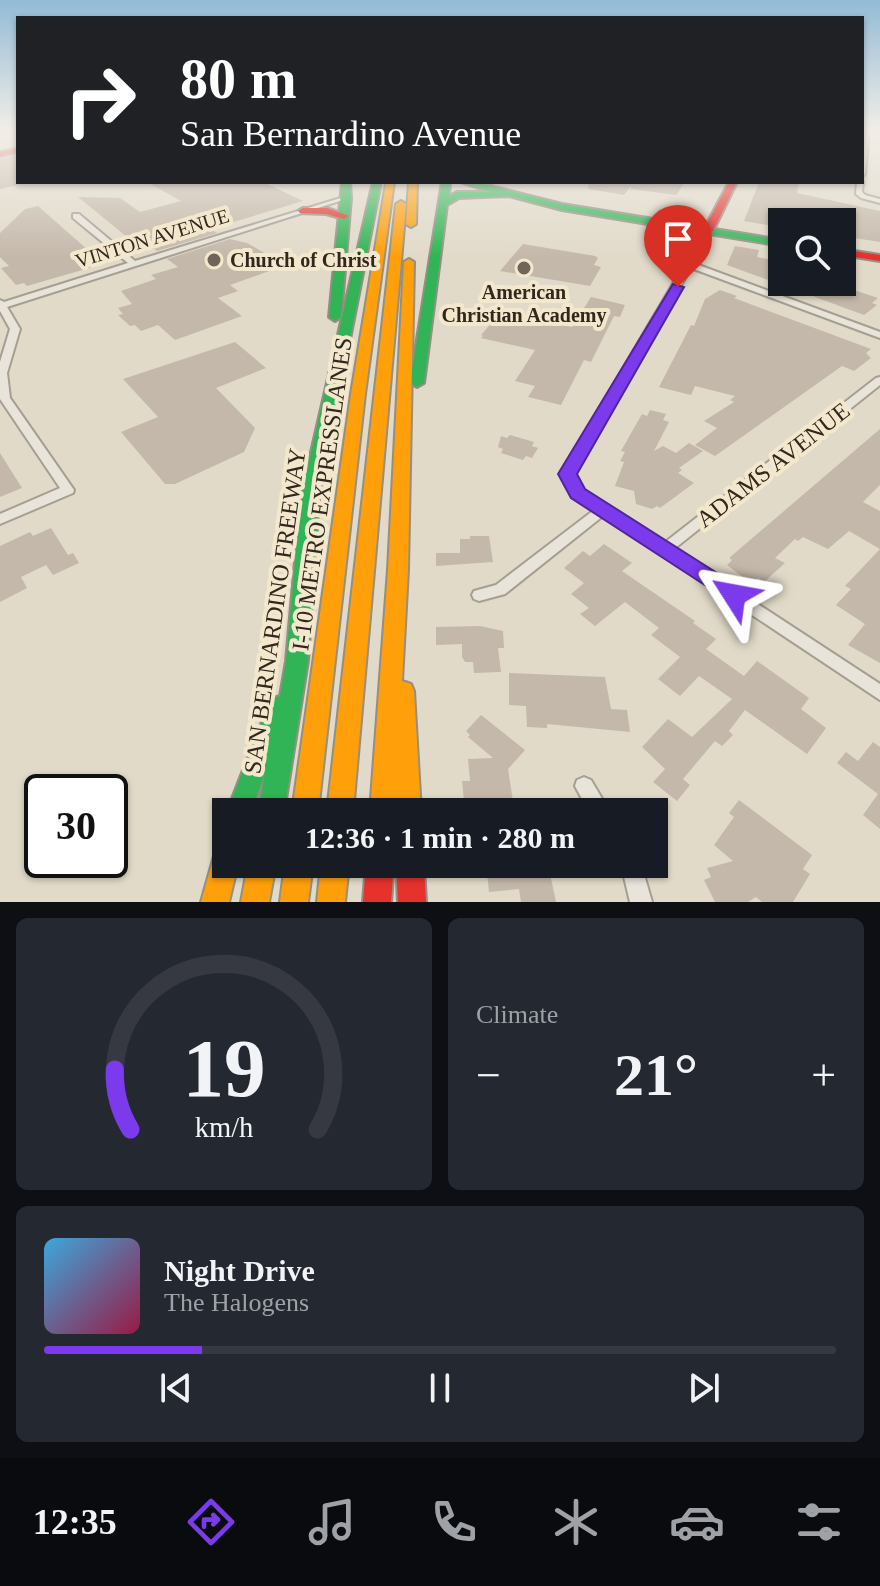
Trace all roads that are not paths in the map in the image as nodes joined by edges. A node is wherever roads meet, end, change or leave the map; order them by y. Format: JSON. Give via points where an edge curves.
{"nodes":[{"id":1,"x":377,"y":184,"type":"edge"},
{"id":2,"x":391,"y":184,"type":"edge"},
{"id":3,"x":404,"y":184,"type":"edge"},
{"id":4,"x":413,"y":184,"type":"edge"},
{"id":5,"x":446,"y":184,"type":"edge"},
{"id":6,"x":472,"y":184,"type":"edge"},
{"id":7,"x":491,"y":184,"type":"edge"},
{"id":8,"x":732,"y":184,"type":"edge"},
{"id":9,"x":860,"y":184,"type":"edge"},
{"id":10,"x":346,"y":190,"type":"edge"},
{"id":11,"x":506,"y":194,"type":"junction"},
{"id":12,"x":880,"y":201,"type":"edge"},
{"id":13,"x":442,"y":204,"type":"junction"},
{"id":14,"x":303,"y":211,"type":"junction"},
{"id":15,"x":76,"y":216,"type":"dead end"},
{"id":16,"x":344,"y":216,"type":"junction"},
{"id":17,"x":710,"y":229,"type":"junction"},
{"id":18,"x":768,"y":238,"type":"edge"},
{"id":19,"x":856,"y":252,"type":"edge"},
{"id":20,"x":880,"y":256,"type":"edge"},
{"id":21,"x":134,"y":264,"type":"junction"},
{"id":22,"x":690,"y":265,"type":"junction"},
{"id":23,"x":1,"y":305,"type":"edge"},
{"id":24,"x":880,"y":335,"type":"edge"},
{"id":25,"x":880,"y":380,"type":"edge"},
{"id":26,"x":310,"y":496,"type":"junction"},
{"id":27,"x":399,"y":496,"type":"junction"},
{"id":28,"x":603,"y":509,"type":"junction"},
{"id":29,"x":0,"y":519,"type":"edge"},
{"id":30,"x":665,"y":549,"type":"junction"},
{"id":31,"x":398,"y":570,"type":"junction"},
{"id":32,"x":479,"y":595,"type":"dead end"},
{"id":33,"x":297,"y":661,"type":"junction"},
{"id":34,"x":880,"y":693,"type":"edge"},
{"id":35,"x":584,"y":786,"type":"dead end"},
{"id":36,"x":243,"y":798,"type":"edge"},
{"id":37,"x":273,"y":798,"type":"edge"},
{"id":38,"x":307,"y":798,"type":"edge"},
{"id":39,"x":341,"y":798,"type":"edge"},
{"id":40,"x":384,"y":798,"type":"edge"},
{"id":41,"x":407,"y":798,"type":"edge"},
{"id":42,"x":591,"y":798,"type":"edge"},
{"id":43,"x":221,"y":878,"type":"edge"},
{"id":44,"x":259,"y":878,"type":"edge"},
{"id":45,"x":297,"y":878,"type":"edge"},
{"id":46,"x":334,"y":878,"type":"edge"},
{"id":47,"x":379,"y":878,"type":"edge"},
{"id":48,"x":411,"y":878,"type":"edge"},
{"id":49,"x":635,"y":878,"type":"edge"},
{"id":50,"x":215,"y":902,"type":"edge"},
{"id":51,"x":255,"y":902,"type":"edge"},
{"id":52,"x":294,"y":902,"type":"edge"},
{"id":53,"x":331,"y":902,"type":"edge"},
{"id":54,"x":377,"y":902,"type":"edge"},
{"id":55,"x":412,"y":902,"type":"edge"},
{"id":56,"x":641,"y":902,"type":"edge"}],
"edges":[{"from":1,"to":26,"type":"main road","name":"SAN BERNARDINO FREEWAY"},
{"from":2,"to":38,"type":"main road","name":"I-10 METRO EXPRESSLANES"},
{"from":3,"to":39,"type":"main road","name":"I-10 METRO EXPRESSLANES"},
{"from":4,"to":27,"type":"main road"},
{"from":5,"to":13,"type":"main road"},
{"from":6,"to":11,"type":"main road"},
{"from":7,"to":17,"type":"main road"},
{"from":8,"to":17,"type":"main road"},
{"from":9,"to":12,"type":"street","via":[[858,193]]},
{"from":10,"to":14,"type":"street","name":"VINTON AVENUE"},
{"from":10,"to":16,"type":"main road"},
{"from":11,"to":13,"type":"main road","via":[[468,193]]},
{"from":11,"to":17,"type":"main road"},
{"from":13,"to":27,"type":"main road"},
{"from":14,"to":16,"type":"main road"},
{"from":14,"to":21,"type":"street","name":"VINTON AVENUE"},
{"from":15,"to":21,"type":"street"},
{"from":16,"to":26,"type":"main road"},
{"from":17,"to":18,"type":"main road"},
{"from":17,"to":22,"type":"street"},
{"from":19,"to":20,"type":"main road"},
{"from":21,"to":23,"type":"street","name":"VINTON AVENUE"},
{"from":22,"to":24,"type":"street"},
{"from":22,"to":28,"type":"street","via":[[567,474],[578,493]]},
{"from":23,"to":29,"type":"street","via":[[15,329],[2,373],[5,398],[68,490]]},
{"from":25,"to":30,"type":"street","name":"ADAMS AVENUE"},
{"from":26,"to":33,"type":"main road","name":"SAN BERNARDINO FREEWAY"},
{"from":27,"to":31,"type":"main road"},
{"from":28,"to":30,"type":"street"},
{"from":28,"to":32,"type":"street","via":[[500,590]]},
{"from":30,"to":34,"type":"street"},
{"from":31,"to":40,"type":"main road"},
{"from":31,"to":41,"type":"main road"},
{"from":33,"to":36,"type":"main road"},
{"from":33,"to":37,"type":"main road","name":"SAN BERNARDINO FREEWAY"},
{"from":35,"to":42,"type":"street"},
{"from":43,"to":50,"type":"main road"},
{"from":44,"to":51,"type":"main road"},
{"from":45,"to":52,"type":"main road"},
{"from":46,"to":53,"type":"main road"},
{"from":47,"to":54,"type":"main road"},
{"from":48,"to":55,"type":"main road"},
{"from":49,"to":56,"type":"street"}]}
